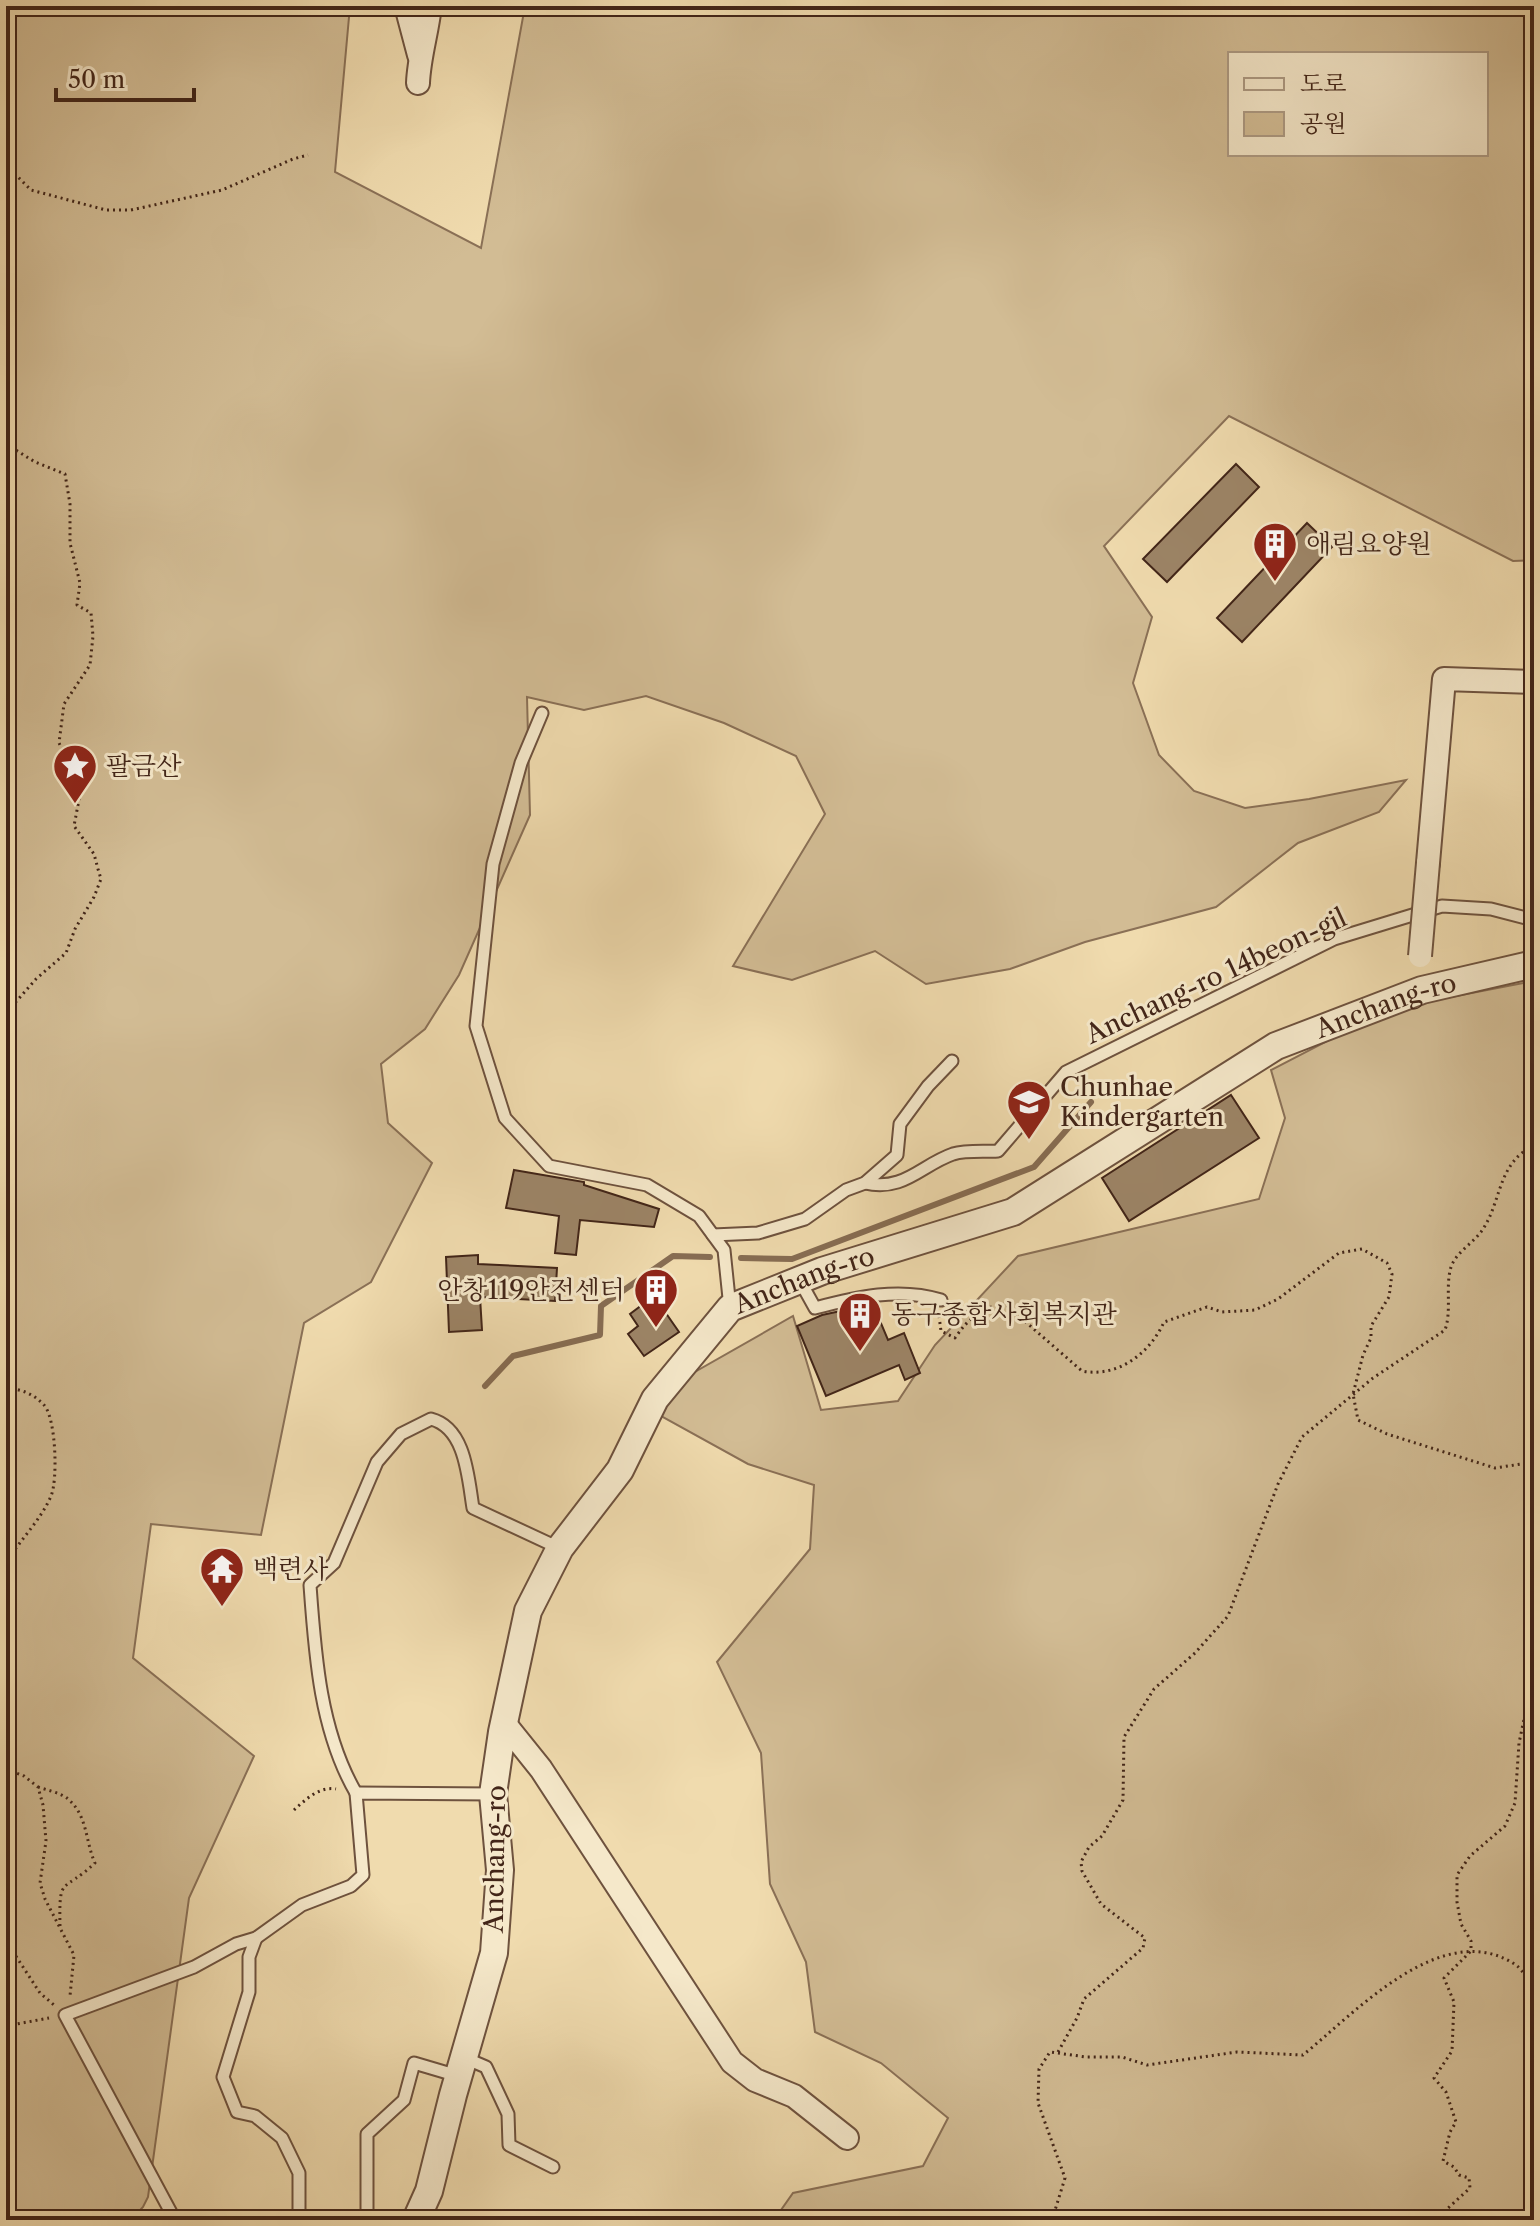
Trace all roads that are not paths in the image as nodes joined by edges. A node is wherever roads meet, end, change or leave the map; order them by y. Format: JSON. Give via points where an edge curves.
{"nodes":[{"id":1,"x":406,"y":6,"type":"edge"},
{"id":2,"x":430,"y":6,"type":"edge"},
{"id":3,"x":419,"y":56,"type":"junction"},
{"id":4,"x":418,"y":83,"type":"dead end"},
{"id":5,"x":1534,"y":682,"type":"edge"},
{"id":6,"x":542,"y":713,"type":"dead end"},
{"id":7,"x":1534,"y":920,"type":"edge"},
{"id":8,"x":1534,"y":964,"type":"edge"},
{"id":9,"x":1422,"y":990,"type":"junction"},
{"id":10,"x":952,"y":1061,"type":"dead end"},
{"id":11,"x":865,"y":1183,"type":"junction"},
{"id":12,"x":713,"y":1235,"type":"junction"},
{"id":13,"x":800,"y":1280,"type":"junction"},
{"id":14,"x":941,"y":1300,"type":"road end"},
{"id":15,"x":730,"y":1308,"type":"junction"},
{"id":16,"x":560,"y":1548,"type":"junction"},
{"id":17,"x":504,"y":1723,"type":"junction"},
{"id":18,"x":356,"y":1793,"type":"junction"},
{"id":19,"x":493,"y":1794,"type":"junction"},
{"id":20,"x":256,"y":1938,"type":"junction"},
{"id":21,"x":461,"y":2067,"type":"junction"},
{"id":22,"x":847,"y":2138,"type":"dead end"},
{"id":23,"x":553,"y":2167,"type":"dead end"},
{"id":24,"x":175,"y":2220,"type":"edge"},
{"id":25,"x":299,"y":2220,"type":"edge"},
{"id":26,"x":367,"y":2220,"type":"edge"},
{"id":27,"x":416,"y":2220,"type":"edge"}],
"edges":[{"from":1,"to":3,"type":"street"},
{"from":2,"to":3,"type":"street"},
{"from":3,"to":4,"type":"street"},
{"from":5,"to":9,"type":"street","bridge":true,"via":[[1444,679],[1420,956]]},
{"from":6,"to":12,"type":"lane","via":[[521,763],[493,864],[476,1026],[505,1118],[549,1166],[647,1185],[699,1216]]},
{"from":7,"to":11,"type":"lane","name":"Anchang-ro 14beon-gil","via":[[1491,909],[1442,906],[1334,939],[1066,1072],[998,1151],[954,1154],[911,1178],[878,1186]]},
{"from":8,"to":9,"type":"street","name":"Anchang-ro"},
{"from":9,"to":13,"type":"street","name":"Anchang-ro","via":[[1276,1046],[1013,1212]]},
{"from":10,"to":11,"type":"lane","via":[[900,1124],[897,1155]]},
{"from":11,"to":12,"type":"lane","via":[[805,1219],[758,1233]]},
{"from":12,"to":15,"type":"lane","via":[[724,1250]]},
{"from":13,"to":14,"type":"lane","via":[[815,1308],[864,1295],[921,1294]]},
{"from":13,"to":15,"type":"street","name":"Anchang-ro"},
{"from":15,"to":16,"type":"street","name":"Anchang-ro","via":[[655,1399],[620,1470]]},
{"from":16,"to":17,"type":"street","name":"Anchang-ro","via":[[528,1611]]},
{"from":16,"to":18,"type":"lane","via":[[473,1508],[464,1457],[442,1422],[431,1419],[401,1434],[377,1462],[334,1563],[310,1585],[325,1711],[341,1767]]},
{"from":17,"to":19,"type":"street","name":"Anchang-ro"},
{"from":17,"to":22,"type":"street","via":[[541,1769],[732,2062],[755,2080],[794,2096]]},
{"from":18,"to":19,"type":"lane"},
{"from":18,"to":20,"type":"lane","via":[[363,1875],[351,1886],[302,1905]]},
{"from":19,"to":21,"type":"street","name":"Anchang-ro","via":[[500,1870],[494,1953]]},
{"from":20,"to":24,"type":"lane","via":[[65,2015]]},
{"from":20,"to":25,"type":"lane","via":[[249,1957],[249,1992],[223,2077],[237,2112],[255,2116],[282,2138],[299,2173]]},
{"from":21,"to":23,"type":"lane","via":[[486,2067],[508,2114],[509,2145]]},
{"from":21,"to":26,"type":"lane","via":[[414,2063],[404,2100],[367,2134]]},
{"from":21,"to":27,"type":"street","name":"Anchang-ro","via":[[429,2191]]}]}
